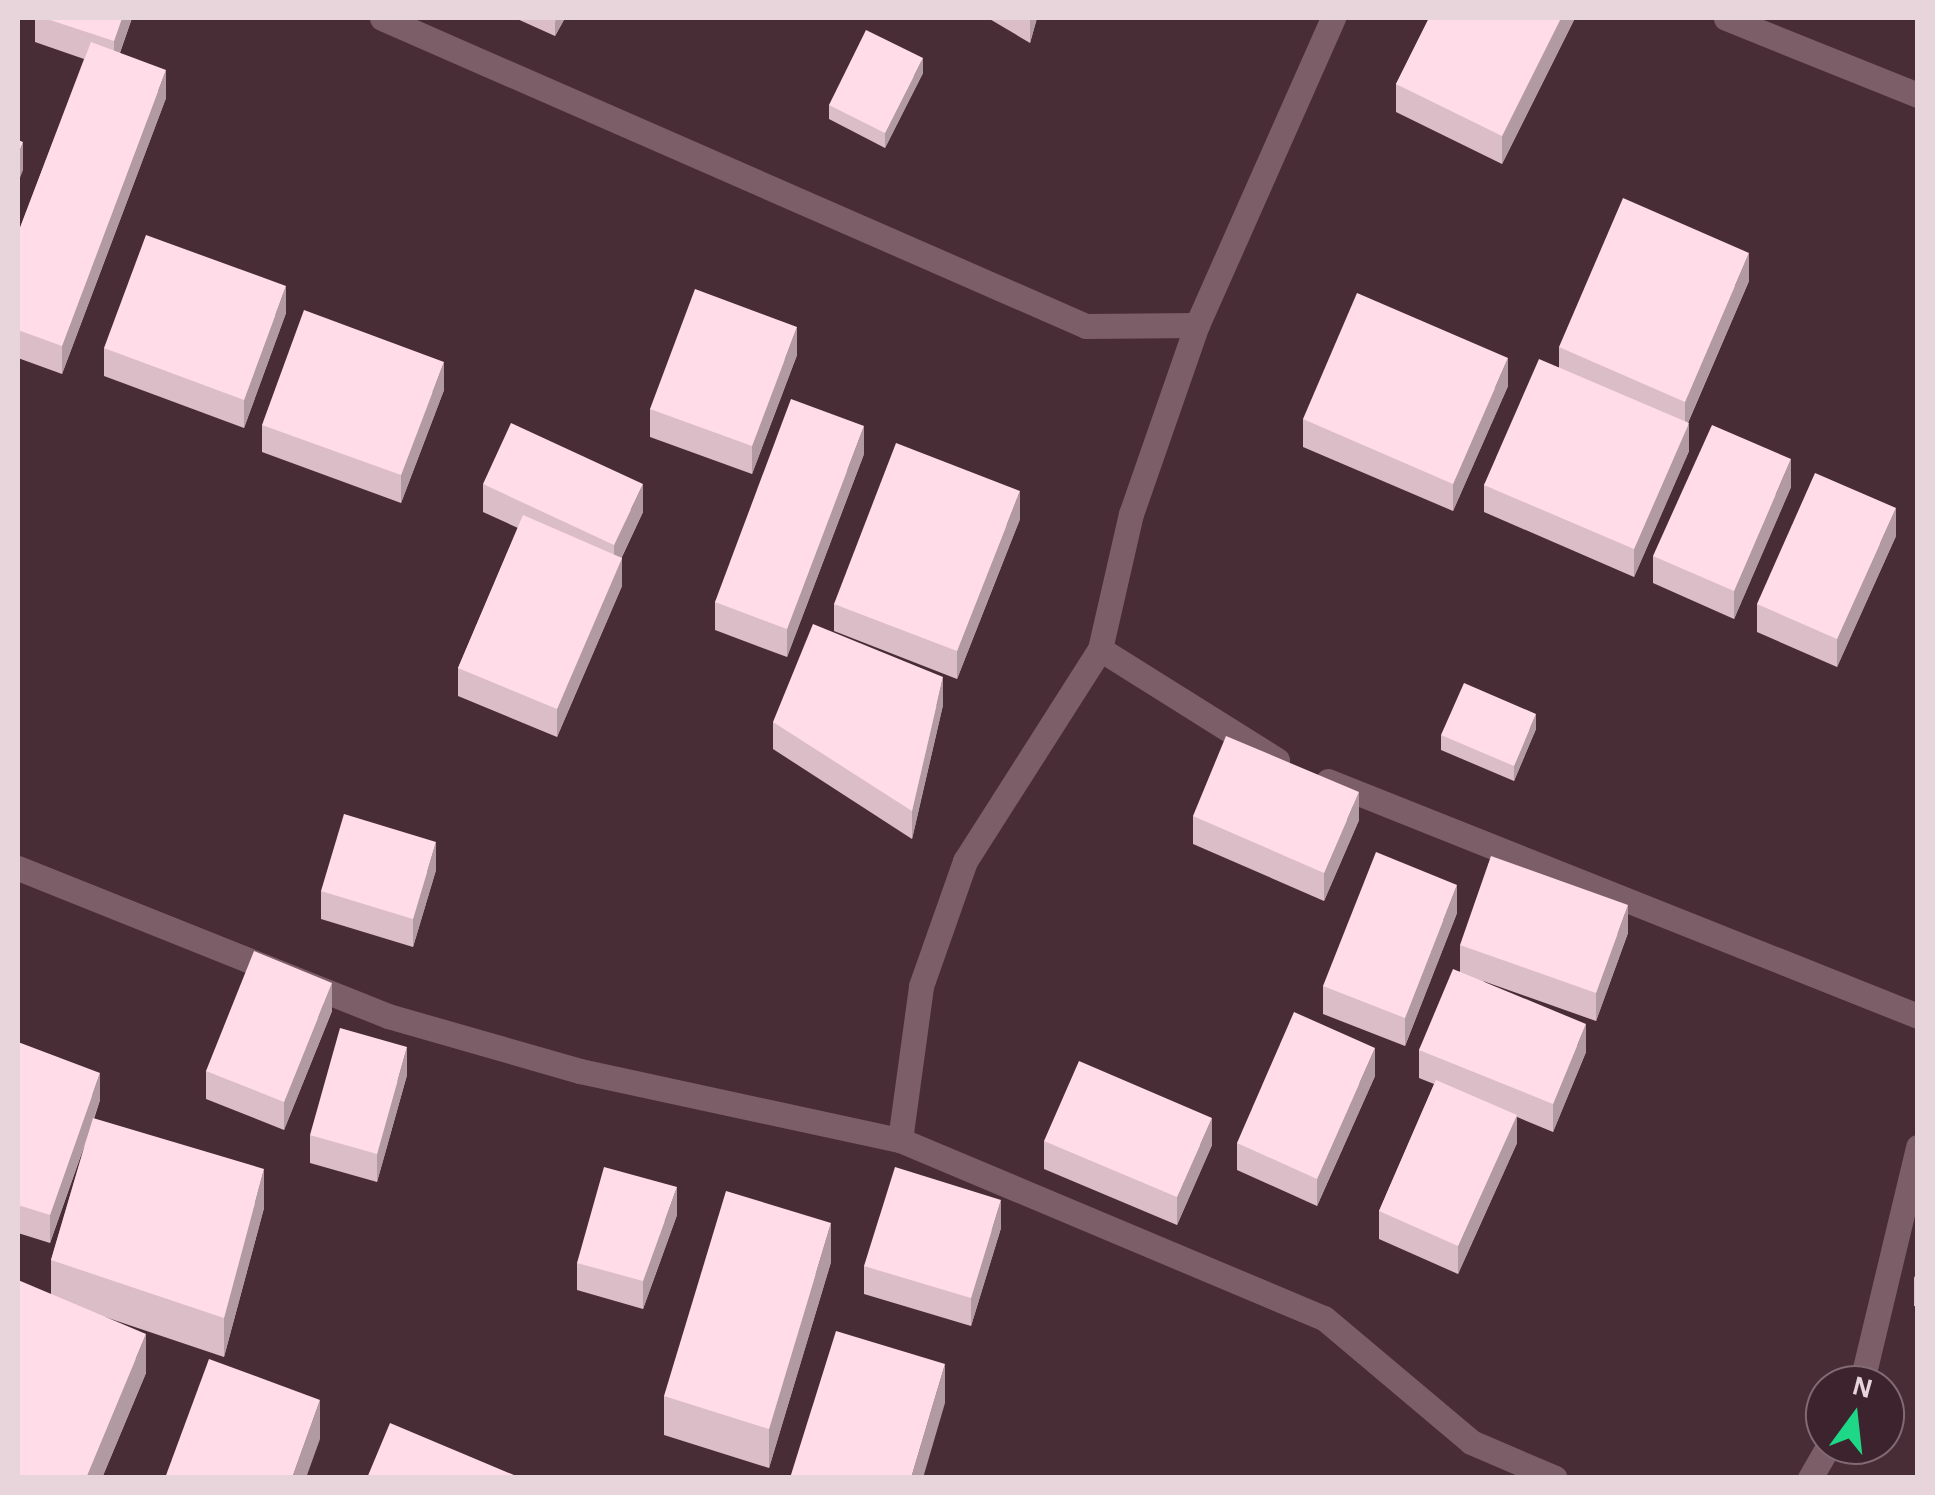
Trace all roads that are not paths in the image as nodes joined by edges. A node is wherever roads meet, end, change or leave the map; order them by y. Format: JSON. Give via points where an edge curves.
{"nodes":[{"id":1,"x":382,"y":18,"type":"edge"},
{"id":2,"x":1333,"y":18,"type":"edge"},
{"id":3,"x":1726,"y":18,"type":"edge"},
{"id":4,"x":1918,"y":95,"type":"edge"},
{"id":5,"x":1198,"y":324,"type":"junction"},
{"id":6,"x":1100,"y":649,"type":"junction"},
{"id":7,"x":18,"y":868,"type":"edge"},
{"id":8,"x":1918,"y":1016,"type":"edge"},
{"id":9,"x":900,"y":1140,"type":"junction"},
{"id":10,"x":1918,"y":1146,"type":"edge"},
{"id":11,"x":1866,"y":1365,"type":"edge"},
{"id":12,"x":1555,"y":1478,"type":"edge"}],
"edges":[{"from":1,"to":5,"type":"street","via":[[1086,326]]},
{"from":2,"to":5,"type":"street"},
{"from":3,"to":4,"type":"street"},
{"from":5,"to":6,"type":"street","via":[[1131,514]]},
{"from":6,"to":8,"type":"street","via":[[1266,756]]},
{"from":6,"to":9,"type":"street","via":[[965,860],[921,986]]},
{"from":7,"to":9,"type":"street","via":[[388,1016],[580,1071]]},
{"from":9,"to":12,"type":"street","via":[[1324,1318],[1471,1442]]},
{"from":10,"to":11,"type":"street"}]}
